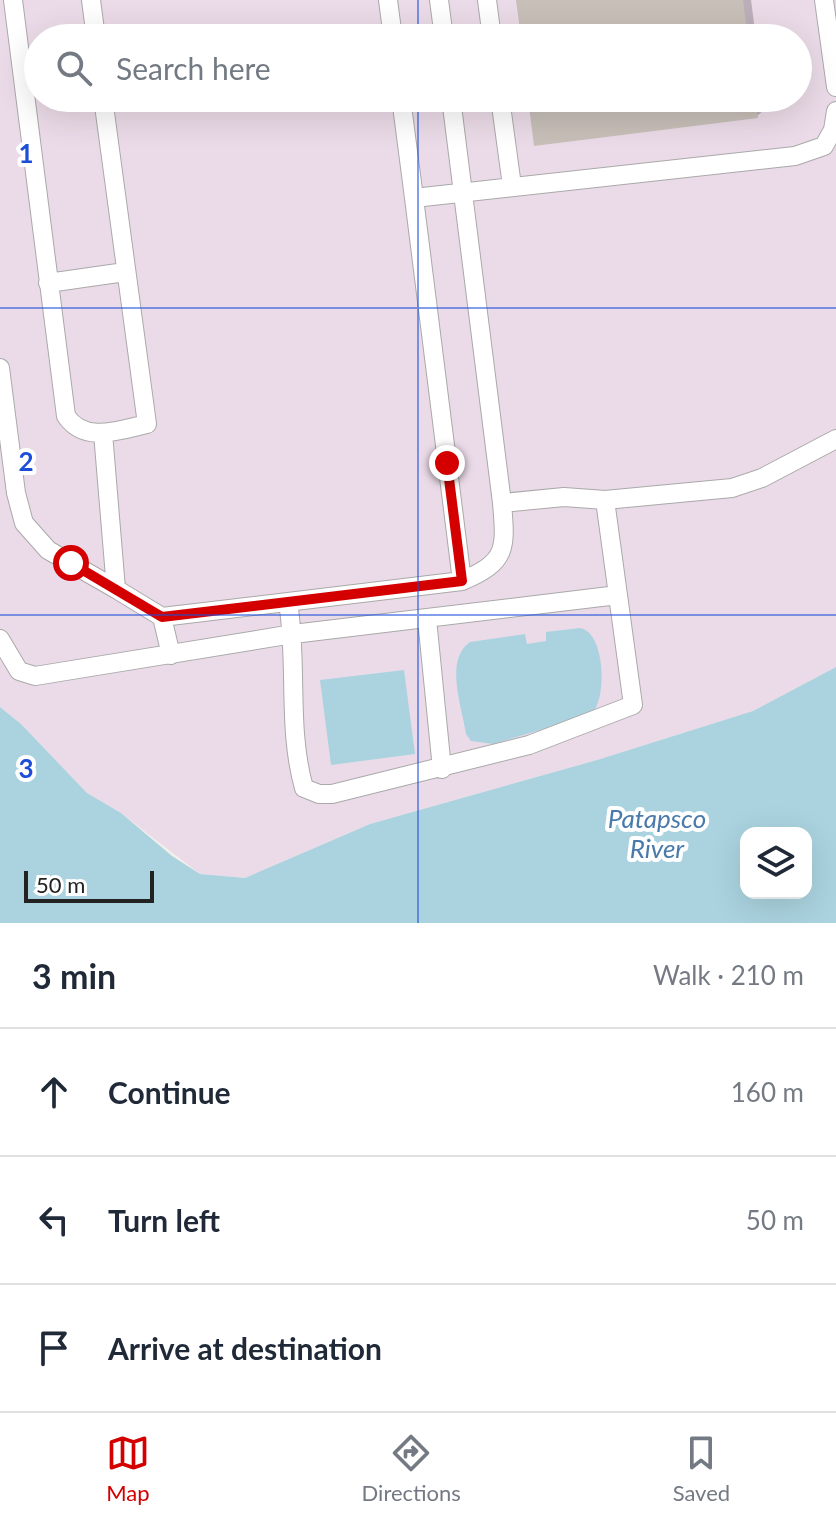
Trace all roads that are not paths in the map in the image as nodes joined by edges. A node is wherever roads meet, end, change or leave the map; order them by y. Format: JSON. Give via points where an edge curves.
{"nodes":[{"id":1,"x":13,"y":0,"type":"edge"},
{"id":2,"x":91,"y":0,"type":"edge"},
{"id":3,"x":388,"y":0,"type":"edge"},
{"id":4,"x":439,"y":0,"type":"edge"},
{"id":5,"x":487,"y":0,"type":"edge"},
{"id":6,"x":824,"y":0,"type":"edge"},
{"id":7,"x":94,"y":24,"type":"edge"},
{"id":8,"x":391,"y":24,"type":"edge"},
{"id":9,"x":442,"y":24,"type":"edge"},
{"id":10,"x":490,"y":24,"type":"edge"},
{"id":11,"x":836,"y":87,"type":"edge"},
{"id":12,"x":24,"y":89,"type":"edge"},
{"id":13,"x":836,"y":111,"type":"edge"},
{"id":14,"x":27,"y":112,"type":"edge"},
{"id":15,"x":105,"y":112,"type":"edge"},
{"id":16,"x":403,"y":112,"type":"edge"},
{"id":17,"x":453,"y":112,"type":"edge"},
{"id":18,"x":502,"y":112,"type":"edge"},
{"id":19,"x":512,"y":186,"type":"junction"},
{"id":20,"x":463,"y":191,"type":"junction"},
{"id":21,"x":414,"y":198,"type":"junction"},
{"id":22,"x":125,"y":272,"type":"junction"},
{"id":23,"x":48,"y":283,"type":"junction"},
{"id":24,"x":0,"y":368,"type":"edge"},
{"id":25,"x":103,"y":433,"type":"junction"},
{"id":26,"x":836,"y":439,"type":"edge"},
{"id":27,"x":605,"y":500,"type":"junction"},
{"id":28,"x":502,"y":503,"type":"junction"},
{"id":29,"x":462,"y":581,"type":"junction"},
{"id":30,"x":116,"y":589,"type":"junction"},
{"id":31,"x":618,"y":595,"type":"junction"},
{"id":32,"x":288,"y":602,"type":"junction"},
{"id":33,"x":162,"y":617,"type":"junction"},
{"id":34,"x":427,"y":619,"type":"junction"},
{"id":35,"x":293,"y":634,"type":"junction"},
{"id":36,"x":0,"y":639,"type":"edge"},
{"id":37,"x":171,"y":655,"type":"junction"},
{"id":38,"x":442,"y":769,"type":"junction"}],
"edges":[{"from":1,"to":12,"type":"lane"},
{"from":2,"to":7,"type":"lane"},
{"from":3,"to":8,"type":"lane"},
{"from":4,"to":9,"type":"lane"},
{"from":5,"to":10,"type":"lane"},
{"from":6,"to":11,"type":"lane"},
{"from":13,"to":19,"type":"lane","via":[[824,146],[810,152]]},
{"from":14,"to":23,"type":"lane"},
{"from":15,"to":22,"type":"lane"},
{"from":16,"to":21,"type":"lane"},
{"from":17,"to":20,"type":"lane"},
{"from":18,"to":19,"type":"lane"},
{"from":19,"to":20,"type":"lane"},
{"from":20,"to":21,"type":"lane"},
{"from":20,"to":28,"type":"lane"},
{"from":21,"to":29,"type":"lane"},
{"from":22,"to":23,"type":"lane"},
{"from":22,"to":25,"type":"lane","via":[[147,424]]},
{"from":23,"to":25,"type":"lane","via":[[66,416],[79,431]]},
{"from":24,"to":30,"type":"lane","via":[[24,523],[48,550]]},
{"from":25,"to":30,"type":"lane"},
{"from":26,"to":27,"type":"lane","via":[[732,488]]},
{"from":27,"to":28,"type":"lane","via":[[564,497]]},
{"from":27,"to":31,"type":"lane"},
{"from":28,"to":29,"type":"lane","via":[[501,554],[489,570]]},
{"from":29,"to":32,"type":"lane"},
{"from":30,"to":33,"type":"lane"},
{"from":31,"to":34,"type":"lane"},
{"from":31,"to":38,"type":"lane","via":[[633,705],[529,745]]},
{"from":32,"to":33,"type":"lane"},
{"from":32,"to":35,"type":"lane"},
{"from":33,"to":37,"type":"lane"},
{"from":34,"to":35,"type":"lane"},
{"from":34,"to":38,"type":"lane"},
{"from":35,"to":37,"type":"lane"},
{"from":35,"to":38,"type":"lane","via":[[297,762],[304,788],[332,794]]},
{"from":36,"to":37,"type":"lane","via":[[25,676]]}]}
